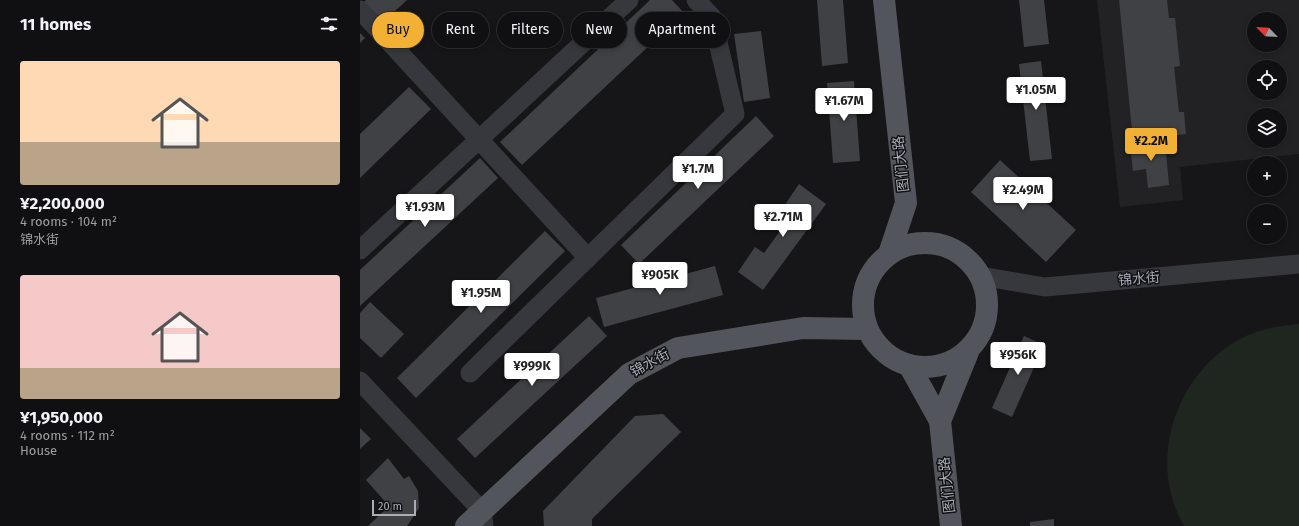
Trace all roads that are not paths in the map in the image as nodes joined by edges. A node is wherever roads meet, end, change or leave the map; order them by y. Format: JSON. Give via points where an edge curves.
{"nodes":[{"id":1,"x":629,"y":0,"type":"edge"},
{"id":2,"x":696,"y":0,"type":"edge"},
{"id":3,"x":884,"y":0,"type":"edge"},
{"id":4,"x":360,"y":10,"type":"edge"},
{"id":5,"x":479,"y":139,"type":"junction"},
{"id":6,"x":360,"y":250,"type":"edge"},
{"id":7,"x":889,"y":254,"type":"junction"},
{"id":8,"x":588,"y":258,"type":"junction"},
{"id":9,"x":1299,"y":264,"type":"edge"},
{"id":10,"x":980,"y":276,"type":"junction"},
{"id":11,"x":866,"y":329,"type":"junction"},
{"id":12,"x":968,"y":352,"type":"junction"},
{"id":13,"x":910,"y":367,"type":"junction"},
{"id":14,"x":470,"y":373,"type":"dead end"},
{"id":15,"x":360,"y":381,"type":"edge"},
{"id":16,"x":940,"y":421,"type":"junction"},
{"id":17,"x":483,"y":518,"type":"edge"},
{"id":18,"x":466,"y":526,"type":"edge"},
{"id":19,"x":951,"y":526,"type":"edge"}],
"edges":[{"from":1,"to":5,"type":"street"},
{"from":2,"to":8,"type":"street","via":[[712,17],[735,114]]},
{"from":3,"to":7,"type":"main road","name":"图们大路","via":[[906,203]]},
{"from":4,"to":5,"type":"street"},
{"from":5,"to":6,"type":"street"},
{"from":5,"to":8,"type":"street"},
{"from":7,"to":10,"type":"main road","via":[[908,245],[930,243],[950,248],[968,259]]},
{"from":7,"to":11,"type":"main road","via":[[874,268],[865,287],[862,308]]},
{"from":8,"to":14,"type":"street"},
{"from":9,"to":10,"type":"street","name":"锦水街","via":[[1045,287]]},
{"from":10,"to":12,"type":"main road","via":[[987,295],[987,316],[980,335]]},
{"from":11,"to":13,"type":"main road","via":[[876,346],[892,359]]},
{"from":11,"to":17,"type":"main road","name":"锦水街","via":[[803,328],[678,348],[628,374]]},
{"from":12,"to":13,"type":"main road","via":[[950,363],[931,368]]},
{"from":12,"to":16,"type":"main road"},
{"from":13,"to":16,"type":"main road"},
{"from":15,"to":17,"type":"street"},
{"from":16,"to":19,"type":"main road","name":"图们大路"},
{"from":17,"to":18,"type":"main road","name":"锦水街"}]}
